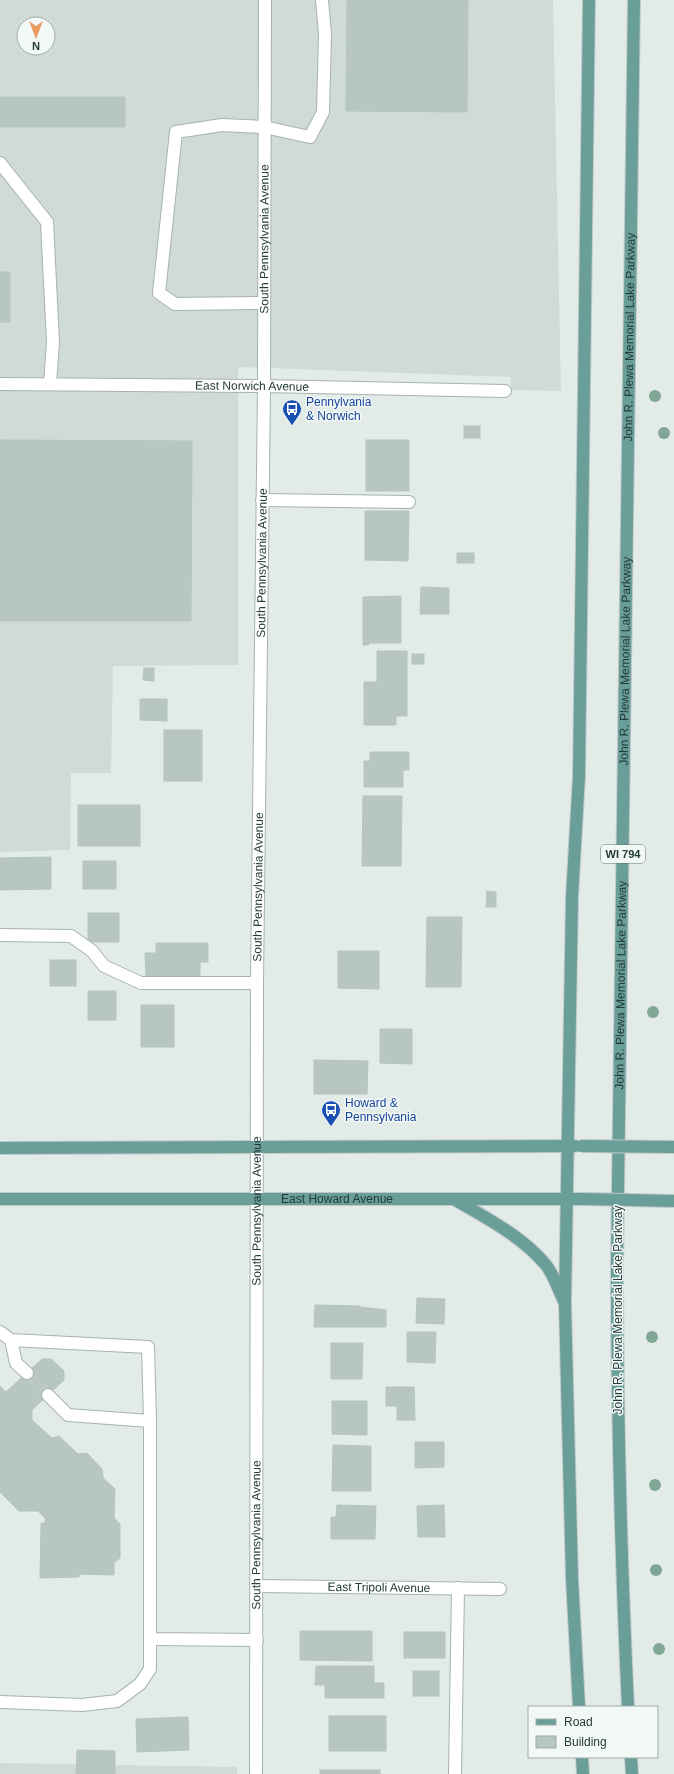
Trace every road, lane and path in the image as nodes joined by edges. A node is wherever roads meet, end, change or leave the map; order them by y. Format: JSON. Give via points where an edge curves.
{"nodes":[{"id":1,"x":265,"y":0,"type":"edge"},
{"id":2,"x":322,"y":0,"type":"edge"},
{"id":3,"x":589,"y":0,"type":"edge"},
{"id":4,"x":634,"y":0,"type":"edge"},
{"id":5,"x":264,"y":127,"type":"junction"},
{"id":6,"x":0,"y":163,"type":"edge"},
{"id":7,"x":264,"y":303,"type":"junction"},
{"id":8,"x":0,"y":384,"type":"edge"},
{"id":9,"x":50,"y":384,"type":"junction"},
{"id":10,"x":264,"y":386,"type":"junction"},
{"id":11,"x":505,"y":391,"type":"dead end"},
{"id":12,"x":262,"y":500,"type":"junction"},
{"id":13,"x":409,"y":502,"type":"dead end"},
{"id":14,"x":0,"y":935,"type":"edge"},
{"id":15,"x":257,"y":983,"type":"junction"},
{"id":16,"x":568,"y":1146,"type":"junction"},
{"id":17,"x":258,"y":1147,"type":"junction"},
{"id":18,"x":674,"y":1147,"type":"edge"},
{"id":19,"x":0,"y":1148,"type":"edge"},
{"id":20,"x":0,"y":1199,"type":"edge"},
{"id":21,"x":258,"y":1199,"type":"junction"},
{"id":22,"x":453,"y":1199,"type":"junction"},
{"id":23,"x":567,"y":1199,"type":"junction"},
{"id":24,"x":674,"y":1201,"type":"edge"},
{"id":25,"x":565,"y":1303,"type":"junction"},
{"id":26,"x":0,"y":1332,"type":"edge"},
{"id":27,"x":11,"y":1340,"type":"junction"},
{"id":28,"x":27,"y":1373,"type":"tunnel mouth"},
{"id":29,"x":48,"y":1395,"type":"tunnel mouth"},
{"id":30,"x":150,"y":1421,"type":"junction"},
{"id":31,"x":258,"y":1586,"type":"junction"},
{"id":32,"x":458,"y":1588,"type":"junction"},
{"id":33,"x":500,"y":1589,"type":"dead end"},
{"id":34,"x":150,"y":1640,"type":"junction"},
{"id":35,"x":257,"y":1640,"type":"junction"},
{"id":36,"x":0,"y":1702,"type":"edge"},
{"id":37,"x":579,"y":1706,"type":"edge"},
{"id":38,"x":628,"y":1706,"type":"edge"},
{"id":39,"x":582,"y":1758,"type":"edge"},
{"id":40,"x":631,"y":1758,"type":"edge"},
{"id":41,"x":256,"y":1774,"type":"edge"},
{"id":42,"x":455,"y":1774,"type":"edge"},
{"id":43,"x":583,"y":1774,"type":"edge"},
{"id":44,"x":632,"y":1774,"type":"edge"}],
"edges":[{"from":1,"to":5,"type":"street","name":"South Pennsylvania Avenue"},
{"from":2,"to":5,"type":"street","via":[[325,34],[323,112],[310,137]]},
{"from":3,"to":16,"type":"main road","via":[[579,776],[572,897]]},
{"from":4,"to":38,"type":"main road","name":"John R. Plewa Memorial Lake Parkway","number":"WI 794","via":[[617,1263],[622,1582]]},
{"from":5,"to":7,"type":"street","name":"South Pennsylvania Avenue"},
{"from":5,"to":7,"type":"street","via":[[222,125],[176,132],[159,293],[175,304]]},
{"from":6,"to":9,"type":"street","via":[[47,222],[53,342]]},
{"from":7,"to":10,"type":"street","name":"South Pennsylvania Avenue"},
{"from":8,"to":9,"type":"street","name":"East Norwich Avenue"},
{"from":9,"to":10,"type":"street","name":"East Norwich Avenue"},
{"from":10,"to":11,"type":"street","name":"East Norwich Avenue"},
{"from":10,"to":12,"type":"street","name":"South Pennsylvania Avenue"},
{"from":12,"to":13,"type":"street"},
{"from":12,"to":15,"type":"street","name":"South Pennsylvania Avenue"},
{"from":14,"to":15,"type":"street","via":[[71,936],[92,951],[104,966],[141,983]]},
{"from":15,"to":17,"type":"street","name":"South Pennsylvania Avenue"},
{"from":16,"to":17,"type":"main road"},
{"from":16,"to":18,"type":"main road","bridge":true},
{"from":16,"to":23,"type":"main road"},
{"from":17,"to":19,"type":"main road"},
{"from":17,"to":21,"type":"street","name":"South Pennsylvania Avenue"},
{"from":20,"to":21,"type":"main road","name":"East Howard Avenue"},
{"from":21,"to":22,"type":"main road","name":"East Howard Avenue"},
{"from":21,"to":31,"type":"street","name":"South Pennsylvania Avenue"},
{"from":22,"to":23,"type":"main road","name":"East Howard Avenue"},
{"from":22,"to":25,"type":"main road","via":[[493,1222],[531,1249],[547,1266]]},
{"from":23,"to":24,"type":"main road","name":"East Howard Avenue","bridge":true},
{"from":23,"to":25,"type":"main road"},
{"from":25,"to":37,"type":"main road","via":[[572,1572]]},
{"from":26,"to":27,"type":"street"},
{"from":27,"to":28,"type":"street","via":[[16,1363]]},
{"from":27,"to":30,"type":"street","via":[[148,1347]]},
{"from":29,"to":30,"type":"street","via":[[68,1415]]},
{"from":30,"to":34,"type":"street"},
{"from":31,"to":32,"type":"street","name":"East Tripoli Avenue"},
{"from":31,"to":35,"type":"street","name":"South Pennsylvania Avenue"},
{"from":32,"to":33,"type":"street","name":"East Tripoli Avenue"},
{"from":32,"to":42,"type":"street"},
{"from":34,"to":35,"type":"street"},
{"from":34,"to":36,"type":"street","via":[[150,1669],[140,1684],[117,1701],[82,1705]]},
{"from":35,"to":41,"type":"street","name":"South Pennsylvania Avenue"},
{"from":39,"to":43,"type":"main road"},
{"from":40,"to":44,"type":"main road"}]}
